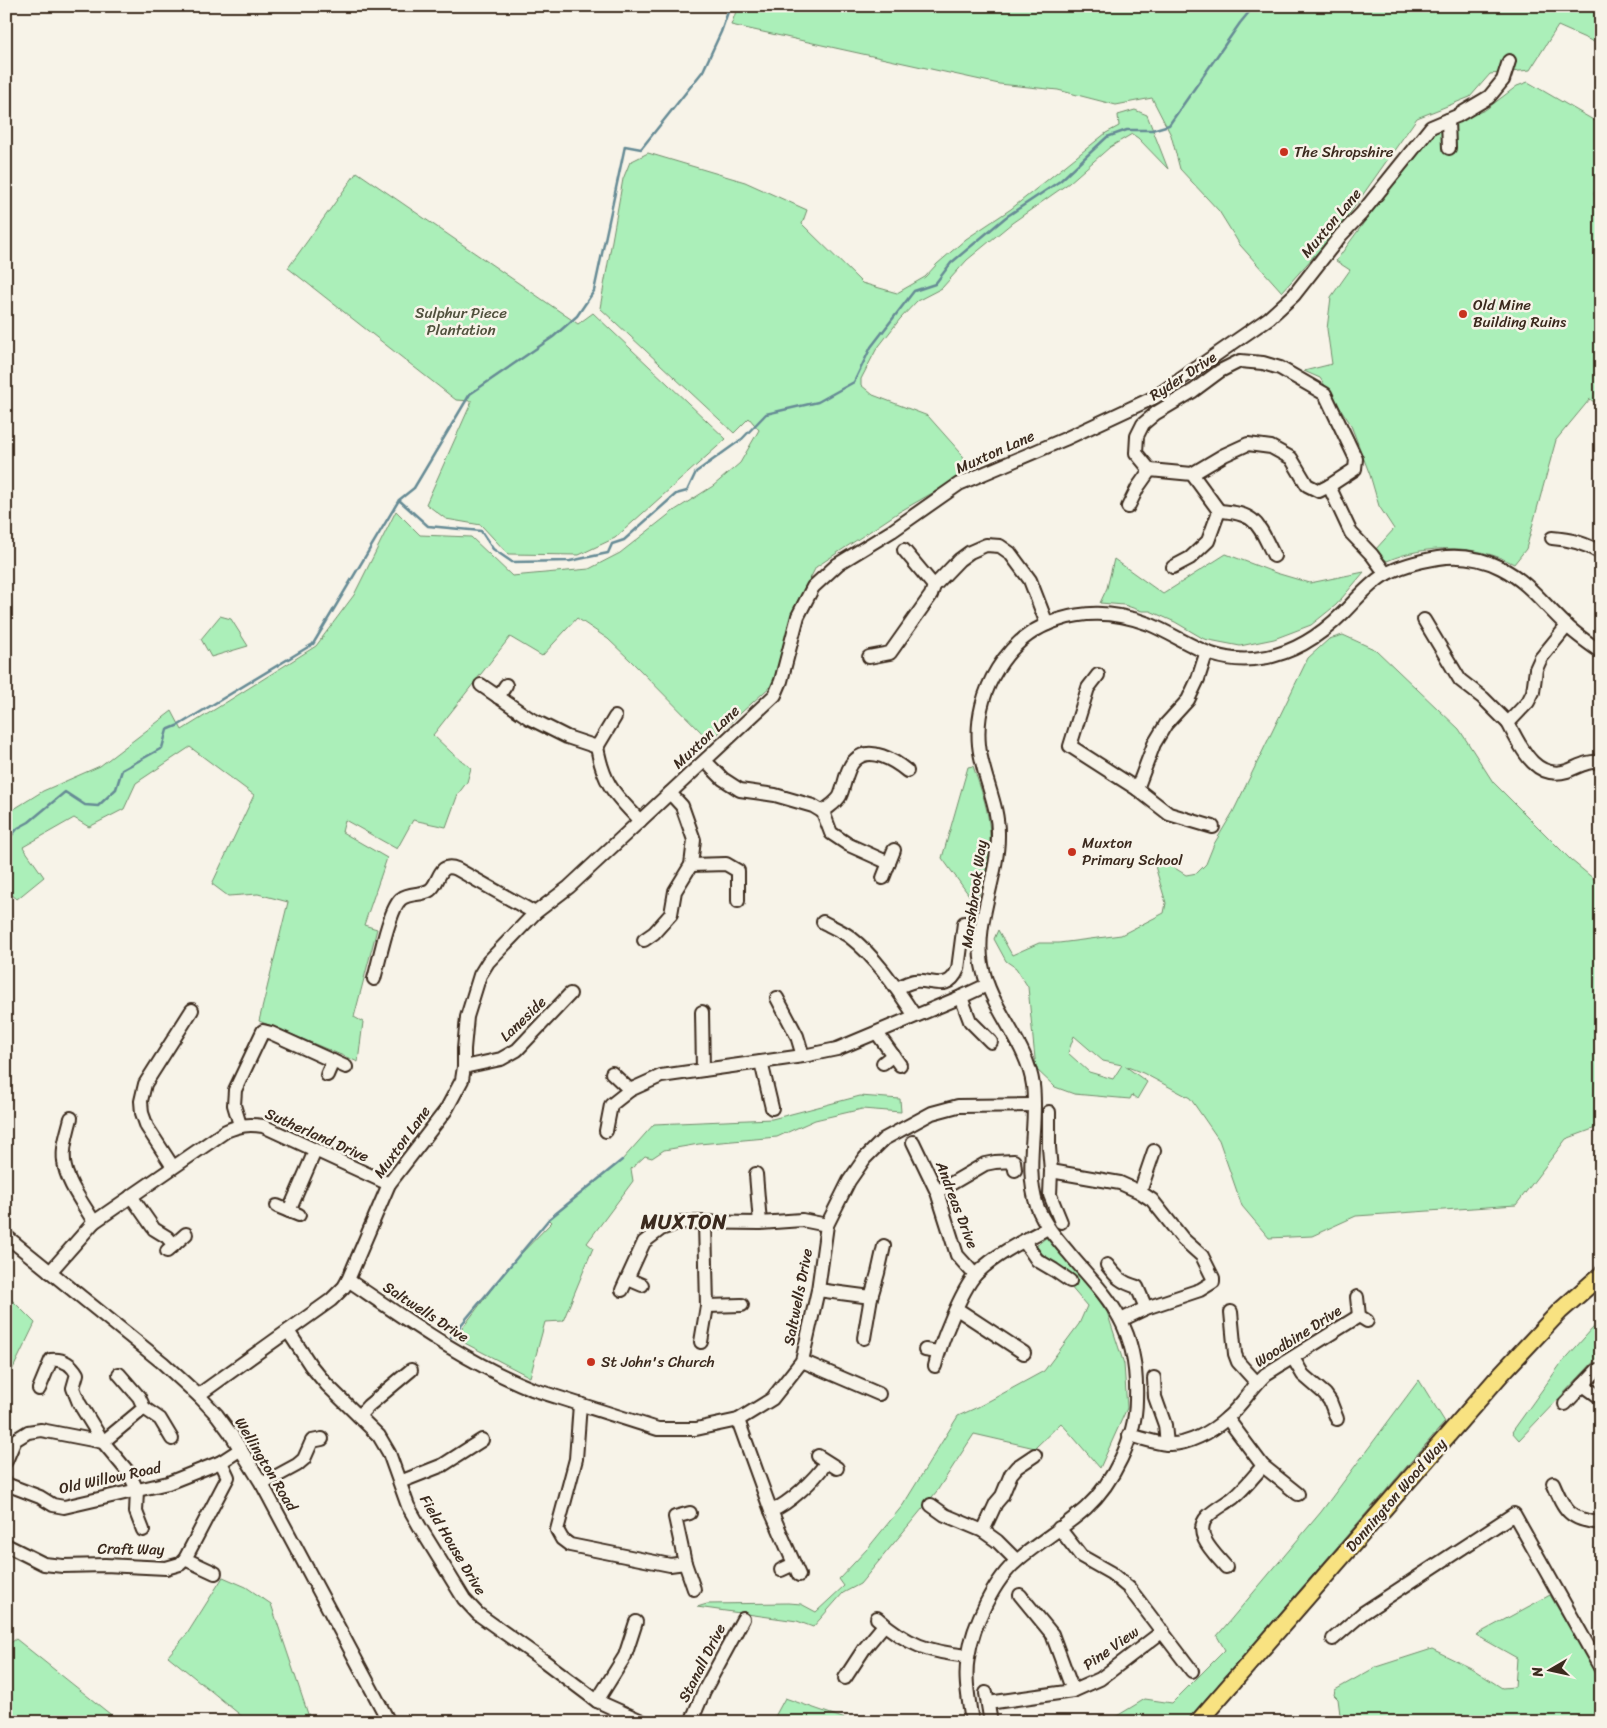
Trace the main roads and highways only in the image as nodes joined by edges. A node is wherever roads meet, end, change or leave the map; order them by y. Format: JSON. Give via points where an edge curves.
{"nodes":[{"id":1,"x":1601,"y":1275,"type":"edge"},
{"id":2,"x":1198,"y":1722,"type":"edge"}],
"edges":[{"from":1,"to":2,"type":"main road","name":"Donnington Wood Way","via":[[1560,1311],[1501,1374]]}]}
